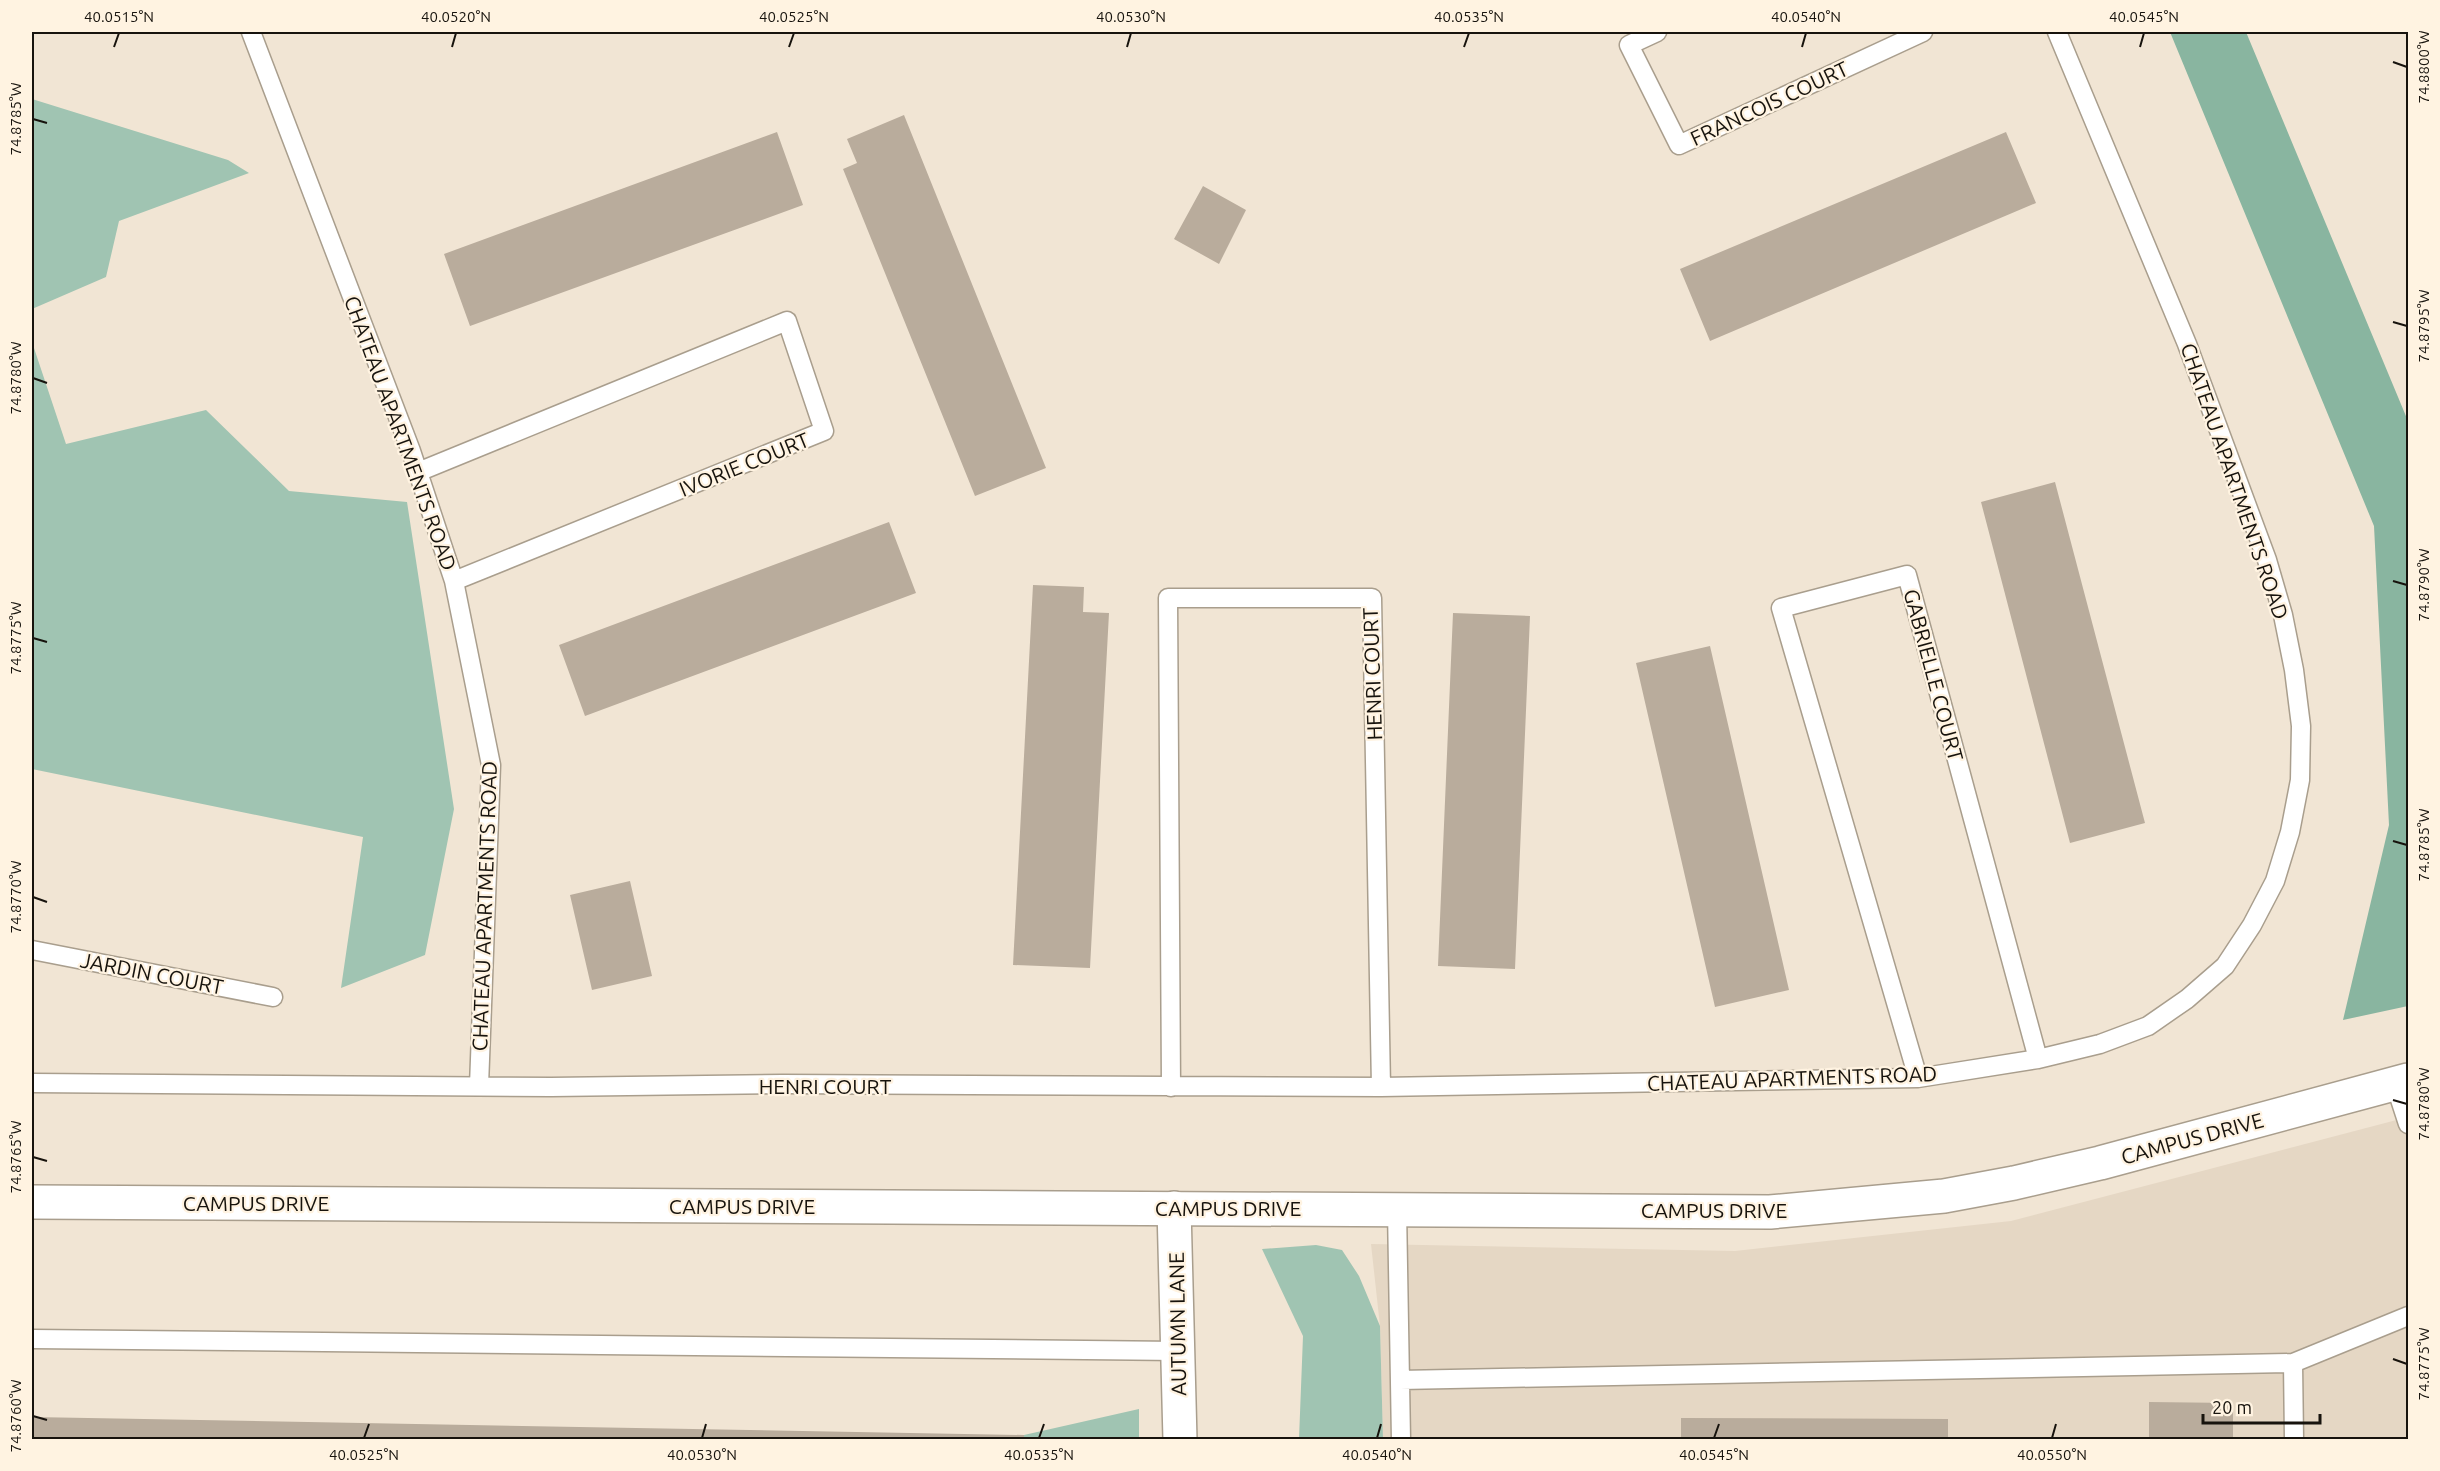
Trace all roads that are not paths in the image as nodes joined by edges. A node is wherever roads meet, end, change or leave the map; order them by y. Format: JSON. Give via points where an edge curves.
{"nodes":[{"id":1,"x":251,"y":32,"type":"edge"},
{"id":2,"x":1657,"y":32,"type":"edge"},
{"id":3,"x":1923,"y":32,"type":"edge"},
{"id":4,"x":2057,"y":32,"type":"edge"},
{"id":5,"x":418,"y":472,"type":"junction"},
{"id":6,"x":454,"y":581,"type":"junction"},
{"id":7,"x":32,"y":950,"type":"edge"},
{"id":8,"x":273,"y":997,"type":"dead end"},
{"id":9,"x":2038,"y":1059,"type":"junction"},
{"id":10,"x":1918,"y":1078,"type":"junction"},
{"id":11,"x":2402,"y":1082,"type":"edge"},
{"id":12,"x":32,"y":1083,"type":"edge"},
{"id":13,"x":479,"y":1086,"type":"junction"},
{"id":14,"x":1381,"y":1087,"type":"junction"},
{"id":15,"x":1171,"y":1088,"type":"junction"},
{"id":16,"x":2409,"y":1124,"type":"edge"},
{"id":17,"x":32,"y":1202,"type":"edge"},
{"id":18,"x":1174,"y":1208,"type":"junction"},
{"id":19,"x":1397,"y":1209,"type":"junction"},
{"id":20,"x":2409,"y":1317,"type":"edge"},
{"id":21,"x":32,"y":1339,"type":"edge"},
{"id":22,"x":1178,"y":1351,"type":"junction"},
{"id":23,"x":2293,"y":1363,"type":"junction"},
{"id":24,"x":1400,"y":1380,"type":"junction"},
{"id":25,"x":1180,"y":1440,"type":"edge"},
{"id":26,"x":1401,"y":1440,"type":"edge"},
{"id":27,"x":2294,"y":1440,"type":"edge"}],
"edges":[{"from":1,"to":5,"type":"lane","name":"CHATEAU APARTMENTS ROAD"},
{"from":2,"to":3,"type":"lane","name":"FRANCOIS COURT","via":[[1629,45],[1679,145]]},
{"from":4,"to":9,"type":"lane","name":"CHATEAU APARTMENTS ROAD","via":[[2187,344],[2267,560],[2283,615],[2301,726],[2300,780],[2275,881],[2225,966],[2148,1026],[2100,1044]]},
{"from":5,"to":6,"type":"lane","name":"CHATEAU APARTMENTS ROAD"},
{"from":5,"to":6,"type":"lane","name":"IVORIE COURT","via":[[787,321],[824,431]]},
{"from":6,"to":13,"type":"lane","name":"CHATEAU APARTMENTS ROAD","via":[[491,765]]},
{"from":7,"to":8,"type":"lane","name":"JARDIN COURT"},
{"from":9,"to":10,"type":"lane","name":"CHATEAU APARTMENTS ROAD"},
{"from":9,"to":10,"type":"lane","name":"GABRIELLE COURT","via":[[1907,575],[1781,608]]},
{"from":10,"to":14,"type":"lane","name":"CHATEAU APARTMENTS ROAD"},
{"from":11,"to":16,"type":"lane"},
{"from":11,"to":19,"type":"street","name":"CAMPUS DRIVE","via":[[2100,1163],[1944,1196],[1770,1212]]},
{"from":12,"to":13,"type":"lane"},
{"from":13,"to":15,"type":"lane","name":"HENRI COURT"},
{"from":14,"to":15,"type":"lane","name":"HENRI COURT"},
{"from":14,"to":15,"type":"lane","name":"HENRI COURT","via":[[1372,598],[1168,598]]},
{"from":17,"to":18,"type":"street","name":"CAMPUS DRIVE"},
{"from":18,"to":19,"type":"street","name":"CAMPUS DRIVE"},
{"from":18,"to":22,"type":"street","name":"AUTUMN LANE"},
{"from":19,"to":24,"type":"lane"},
{"from":20,"to":23,"type":"lane"},
{"from":21,"to":22,"type":"lane"},
{"from":22,"to":25,"type":"street","name":"AUTUMN LANE"},
{"from":23,"to":24,"type":"lane"},
{"from":23,"to":27,"type":"lane"},
{"from":24,"to":26,"type":"lane"}]}
